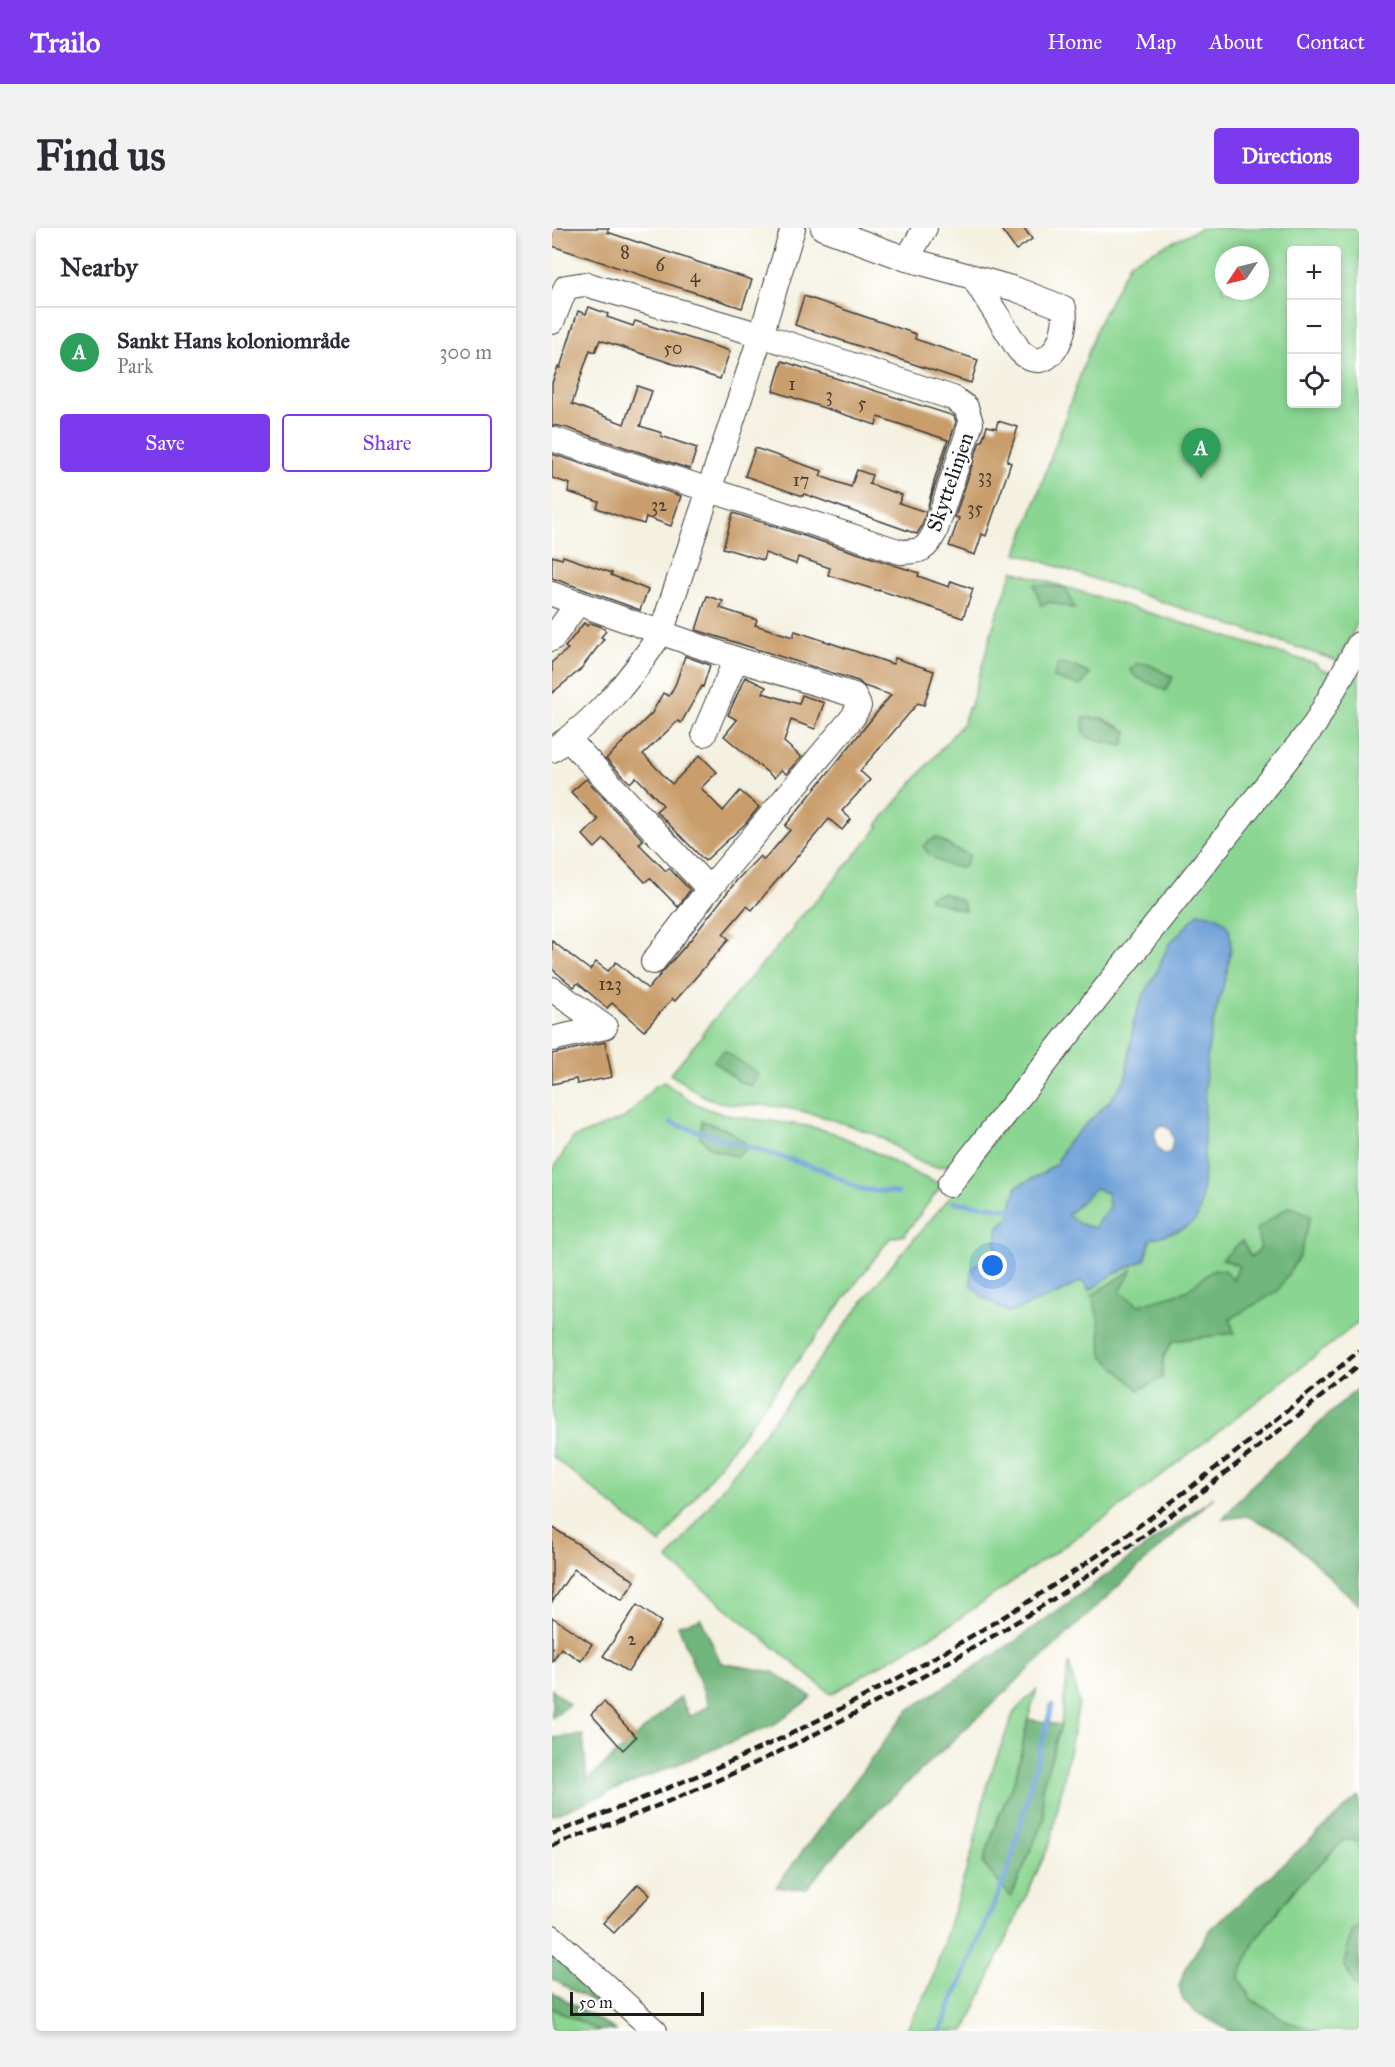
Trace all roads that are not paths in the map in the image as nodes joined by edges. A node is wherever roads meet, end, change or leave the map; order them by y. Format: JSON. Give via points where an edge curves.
{"nodes":[{"id":1,"x":793,"y":228,"type":"edge"},
{"id":2,"x":822,"y":228,"type":"edge"},
{"id":3,"x":925,"y":228,"type":"edge"},
{"id":4,"x":907,"y":259,"type":"junction"},
{"id":5,"x":973,"y":277,"type":"dead end"},
{"id":6,"x":552,"y":322,"type":"edge"},
{"id":7,"x":761,"y":335,"type":"junction"},
{"id":8,"x":552,"y":439,"type":"edge"},
{"id":9,"x":710,"y":489,"type":"junction"},
{"id":10,"x":552,"y":594,"type":"edge"},
{"id":11,"x":578,"y":603,"type":"junction"},
{"id":12,"x":661,"y":633,"type":"junction"},
{"id":13,"x":552,"y":639,"type":"edge"},
{"id":14,"x":1359,"y":644,"type":"edge"},
{"id":15,"x":736,"y":659,"type":"junction"},
{"id":16,"x":704,"y":734,"type":"dead end"},
{"id":17,"x":560,"y":745,"type":"edge"},
{"id":18,"x":709,"y":889,"type":"junction"},
{"id":19,"x":653,"y":962,"type":"dead end"},
{"id":20,"x":552,"y":989,"type":"edge"},
{"id":21,"x":552,"y":1039,"type":"edge"},
{"id":22,"x":949,"y":1185,"type":"dead end"},
{"id":23,"x":552,"y":1937,"type":"edge"},
{"id":24,"x":655,"y":2031,"type":"edge"}],
"edges":[{"from":1,"to":7,"type":"street"},
{"from":2,"to":4,"type":"street"},
{"from":3,"to":4,"type":"street"},
{"from":4,"to":5,"type":"street"},
{"from":6,"to":7,"type":"street","name":"Skyttelinjen","via":[[566,287],[585,284]]},
{"from":7,"to":9,"type":"street"},
{"from":7,"to":9,"type":"street","name":"Skyttelinjen","via":[[953,398],[966,407],[971,423],[934,532],[920,551],[902,552]]},
{"from":8,"to":9,"type":"street","name":"Skyttelinjen"},
{"from":9,"to":12,"type":"street"},
{"from":10,"to":11,"type":"street"},
{"from":11,"to":12,"type":"street"},
{"from":11,"to":13,"type":"street"},
{"from":12,"to":15,"type":"street"},
{"from":12,"to":17,"type":"street","via":[[605,707]]},
{"from":14,"to":22,"type":"street","via":[[1315,724]]},
{"from":15,"to":16,"type":"street"},
{"from":15,"to":18,"type":"street","via":[[854,695],[859,706]]},
{"from":17,"to":18,"type":"street"},
{"from":18,"to":19,"type":"street"},
{"from":20,"to":21,"type":"street","via":[[605,1027]]},
{"from":23,"to":24,"type":"street"}]}
